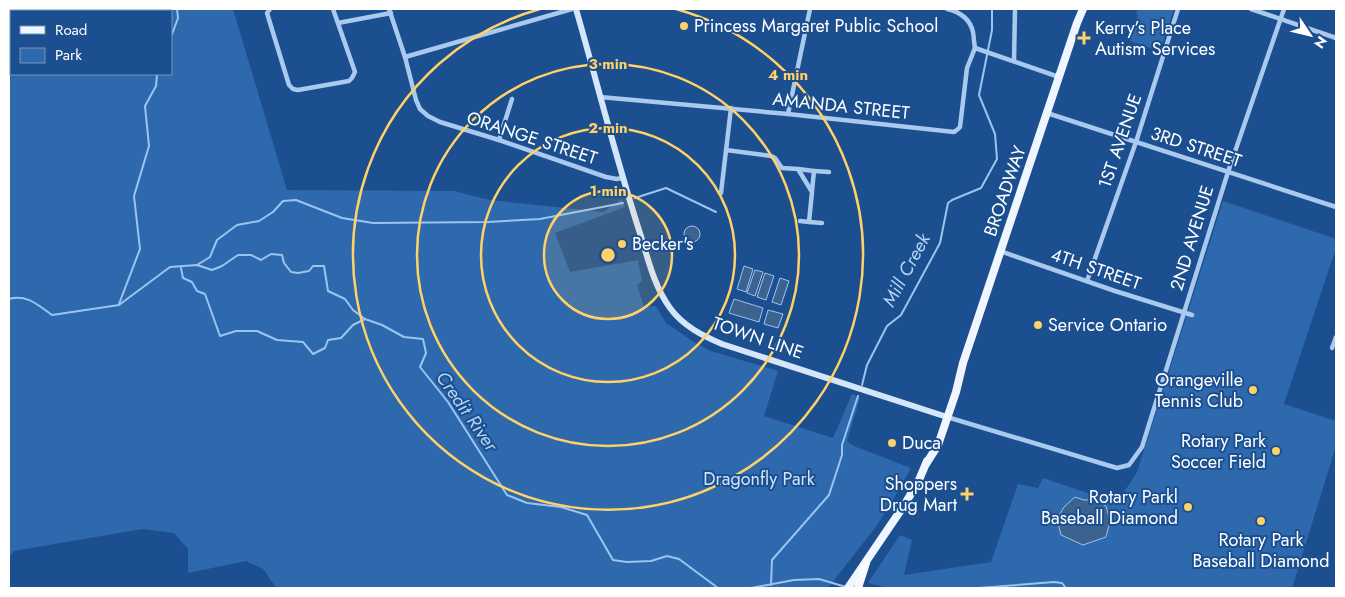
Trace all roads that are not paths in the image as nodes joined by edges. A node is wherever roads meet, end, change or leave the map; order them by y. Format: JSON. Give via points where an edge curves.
{"nodes":[{"id":1,"x":270,"y":9,"type":"edge"},
{"id":2,"x":333,"y":9,"type":"edge"},
{"id":3,"x":574,"y":9,"type":"edge"},
{"id":4,"x":810,"y":9,"type":"edge"},
{"id":5,"x":947,"y":9,"type":"edge"},
{"id":6,"x":1016,"y":9,"type":"edge"},
{"id":7,"x":1081,"y":9,"type":"edge"},
{"id":8,"x":1178,"y":9,"type":"edge"},
{"id":9,"x":1251,"y":9,"type":"edge"},
{"id":10,"x":1284,"y":9,"type":"edge"},
{"id":11,"x":390,"y":11,"type":"edge"},
{"id":12,"x":1281,"y":19,"type":"junction"},
{"id":13,"x":338,"y":23,"type":"junction"},
{"id":14,"x":1336,"y":38,"type":"edge"},
{"id":15,"x":975,"y":48,"type":"junction"},
{"id":16,"x":405,"y":57,"type":"junction"},
{"id":17,"x":1014,"y":61,"type":"junction"},
{"id":18,"x":1059,"y":77,"type":"junction"},
{"id":19,"x":600,"y":97,"type":"junction"},
{"id":20,"x":512,"y":99,"type":"dead end"},
{"id":21,"x":731,"y":108,"type":"junction"},
{"id":22,"x":1047,"y":113,"type":"junction"},
{"id":23,"x":788,"y":114,"type":"junction"},
{"id":24,"x":499,"y":140,"type":"junction"},
{"id":25,"x":1136,"y":142,"type":"junction"},
{"id":26,"x":726,"y":150,"type":"junction"},
{"id":27,"x":798,"y":169,"type":"junction"},
{"id":28,"x":814,"y":171,"type":"junction"},
{"id":29,"x":829,"y":172,"type":"dead end"},
{"id":30,"x":1228,"y":172,"type":"junction"},
{"id":31,"x":622,"y":178,"type":"junction"},
{"id":32,"x":812,"y":192,"type":"junction"},
{"id":33,"x":721,"y":193,"type":"dead end"},
{"id":34,"x":1336,"y":208,"type":"edge"},
{"id":35,"x":800,"y":221,"type":"dead end"},
{"id":36,"x":809,"y":222,"type":"junction"},
{"id":37,"x":822,"y":223,"type":"dead end"},
{"id":38,"x":1000,"y":251,"type":"junction"},
{"id":39,"x":1087,"y":281,"type":"junction"},
{"id":40,"x":1184,"y":313,"type":"junction"},
{"id":41,"x":1192,"y":315,"type":"dead end"},
{"id":42,"x":1336,"y":337,"type":"edge"},
{"id":43,"x":1332,"y":348,"type":"dead end"},
{"id":44,"x":945,"y":416,"type":"junction"},
{"id":45,"x":866,"y":563,"type":"joint"},
{"id":46,"x":854,"y":587,"type":"edge"}],
"edges":[{"from":1,"to":13,"type":"street","via":[[267,13],[289,86],[293,89],[352,78],[355,72]]},
{"from":2,"to":13,"type":"street"},
{"from":3,"to":16,"type":"street"},
{"from":3,"to":19,"type":"main road","name":"TOWN LINE"},
{"from":4,"to":23,"type":"street"},
{"from":5,"to":15,"type":"street","via":[[960,13],[968,22]]},
{"from":6,"to":17,"type":"street"},
{"from":7,"to":18,"type":"main road","name":"BROADWAY"},
{"from":8,"to":25,"type":"street","name":"1ST AVENUE"},
{"from":9,"to":12,"type":"street"},
{"from":10,"to":12,"type":"street","name":"2ND AVENUE"},
{"from":11,"to":13,"type":"street"},
{"from":11,"to":16,"type":"street"},
{"from":12,"to":14,"type":"street"},
{"from":12,"to":30,"type":"street","name":"2ND AVENUE"},
{"from":15,"to":17,"type":"street"},
{"from":15,"to":23,"type":"street","name":"AMANDA STREET","via":[[967,68],[958,130],[952,132]]},
{"from":16,"to":24,"type":"street","name":"ORANGE STREET","via":[[420,109],[434,120]]},
{"from":17,"to":18,"type":"street"},
{"from":18,"to":22,"type":"main road","name":"BROADWAY"},
{"from":19,"to":21,"type":"street","name":"AMANDA STREET"},
{"from":19,"to":31,"type":"main road","name":"TOWN LINE"},
{"from":20,"to":24,"type":"street"},
{"from":21,"to":23,"type":"street","name":"AMANDA STREET"},
{"from":21,"to":26,"type":"street"},
{"from":22,"to":25,"type":"street","name":"3RD STREET"},
{"from":22,"to":38,"type":"main road","name":"BROADWAY"},
{"from":24,"to":31,"type":"street","name":"ORANGE STREET","via":[[606,178]]},
{"from":25,"to":30,"type":"street","name":"3RD STREET"},
{"from":25,"to":39,"type":"street","name":"1ST AVENUE"},
{"from":26,"to":27,"type":"street","via":[[771,156],[782,168]]},
{"from":26,"to":33,"type":"street"},
{"from":27,"to":28,"type":"street"},
{"from":27,"to":32,"type":"street"},
{"from":28,"to":29,"type":"street"},
{"from":28,"to":32,"type":"street"},
{"from":30,"to":34,"type":"street","name":"3RD STREET"},
{"from":30,"to":40,"type":"street","name":"2ND AVENUE"},
{"from":31,"to":44,"type":"main road","name":"TOWN LINE","via":[[659,290],[672,310],[695,331],[722,344]]},
{"from":32,"to":36,"type":"street"},
{"from":35,"to":36,"type":"street"},
{"from":36,"to":37,"type":"street"},
{"from":38,"to":39,"type":"street","name":"4TH STREET"},
{"from":38,"to":44,"type":"main road","name":"BROADWAY"},
{"from":39,"to":40,"type":"street","name":"4TH STREET"},
{"from":40,"to":41,"type":"street","name":"4TH STREET"},
{"from":40,"to":44,"type":"street","name":"2ND AVENUE","via":[[1142,447],[1128,465],[1116,468]]},
{"from":42,"to":43,"type":"street"},
{"from":44,"to":45,"type":"main road","name":"BROADWAY","via":[[919,480]]},
{"from":45,"to":46,"type":"highway"}]}
